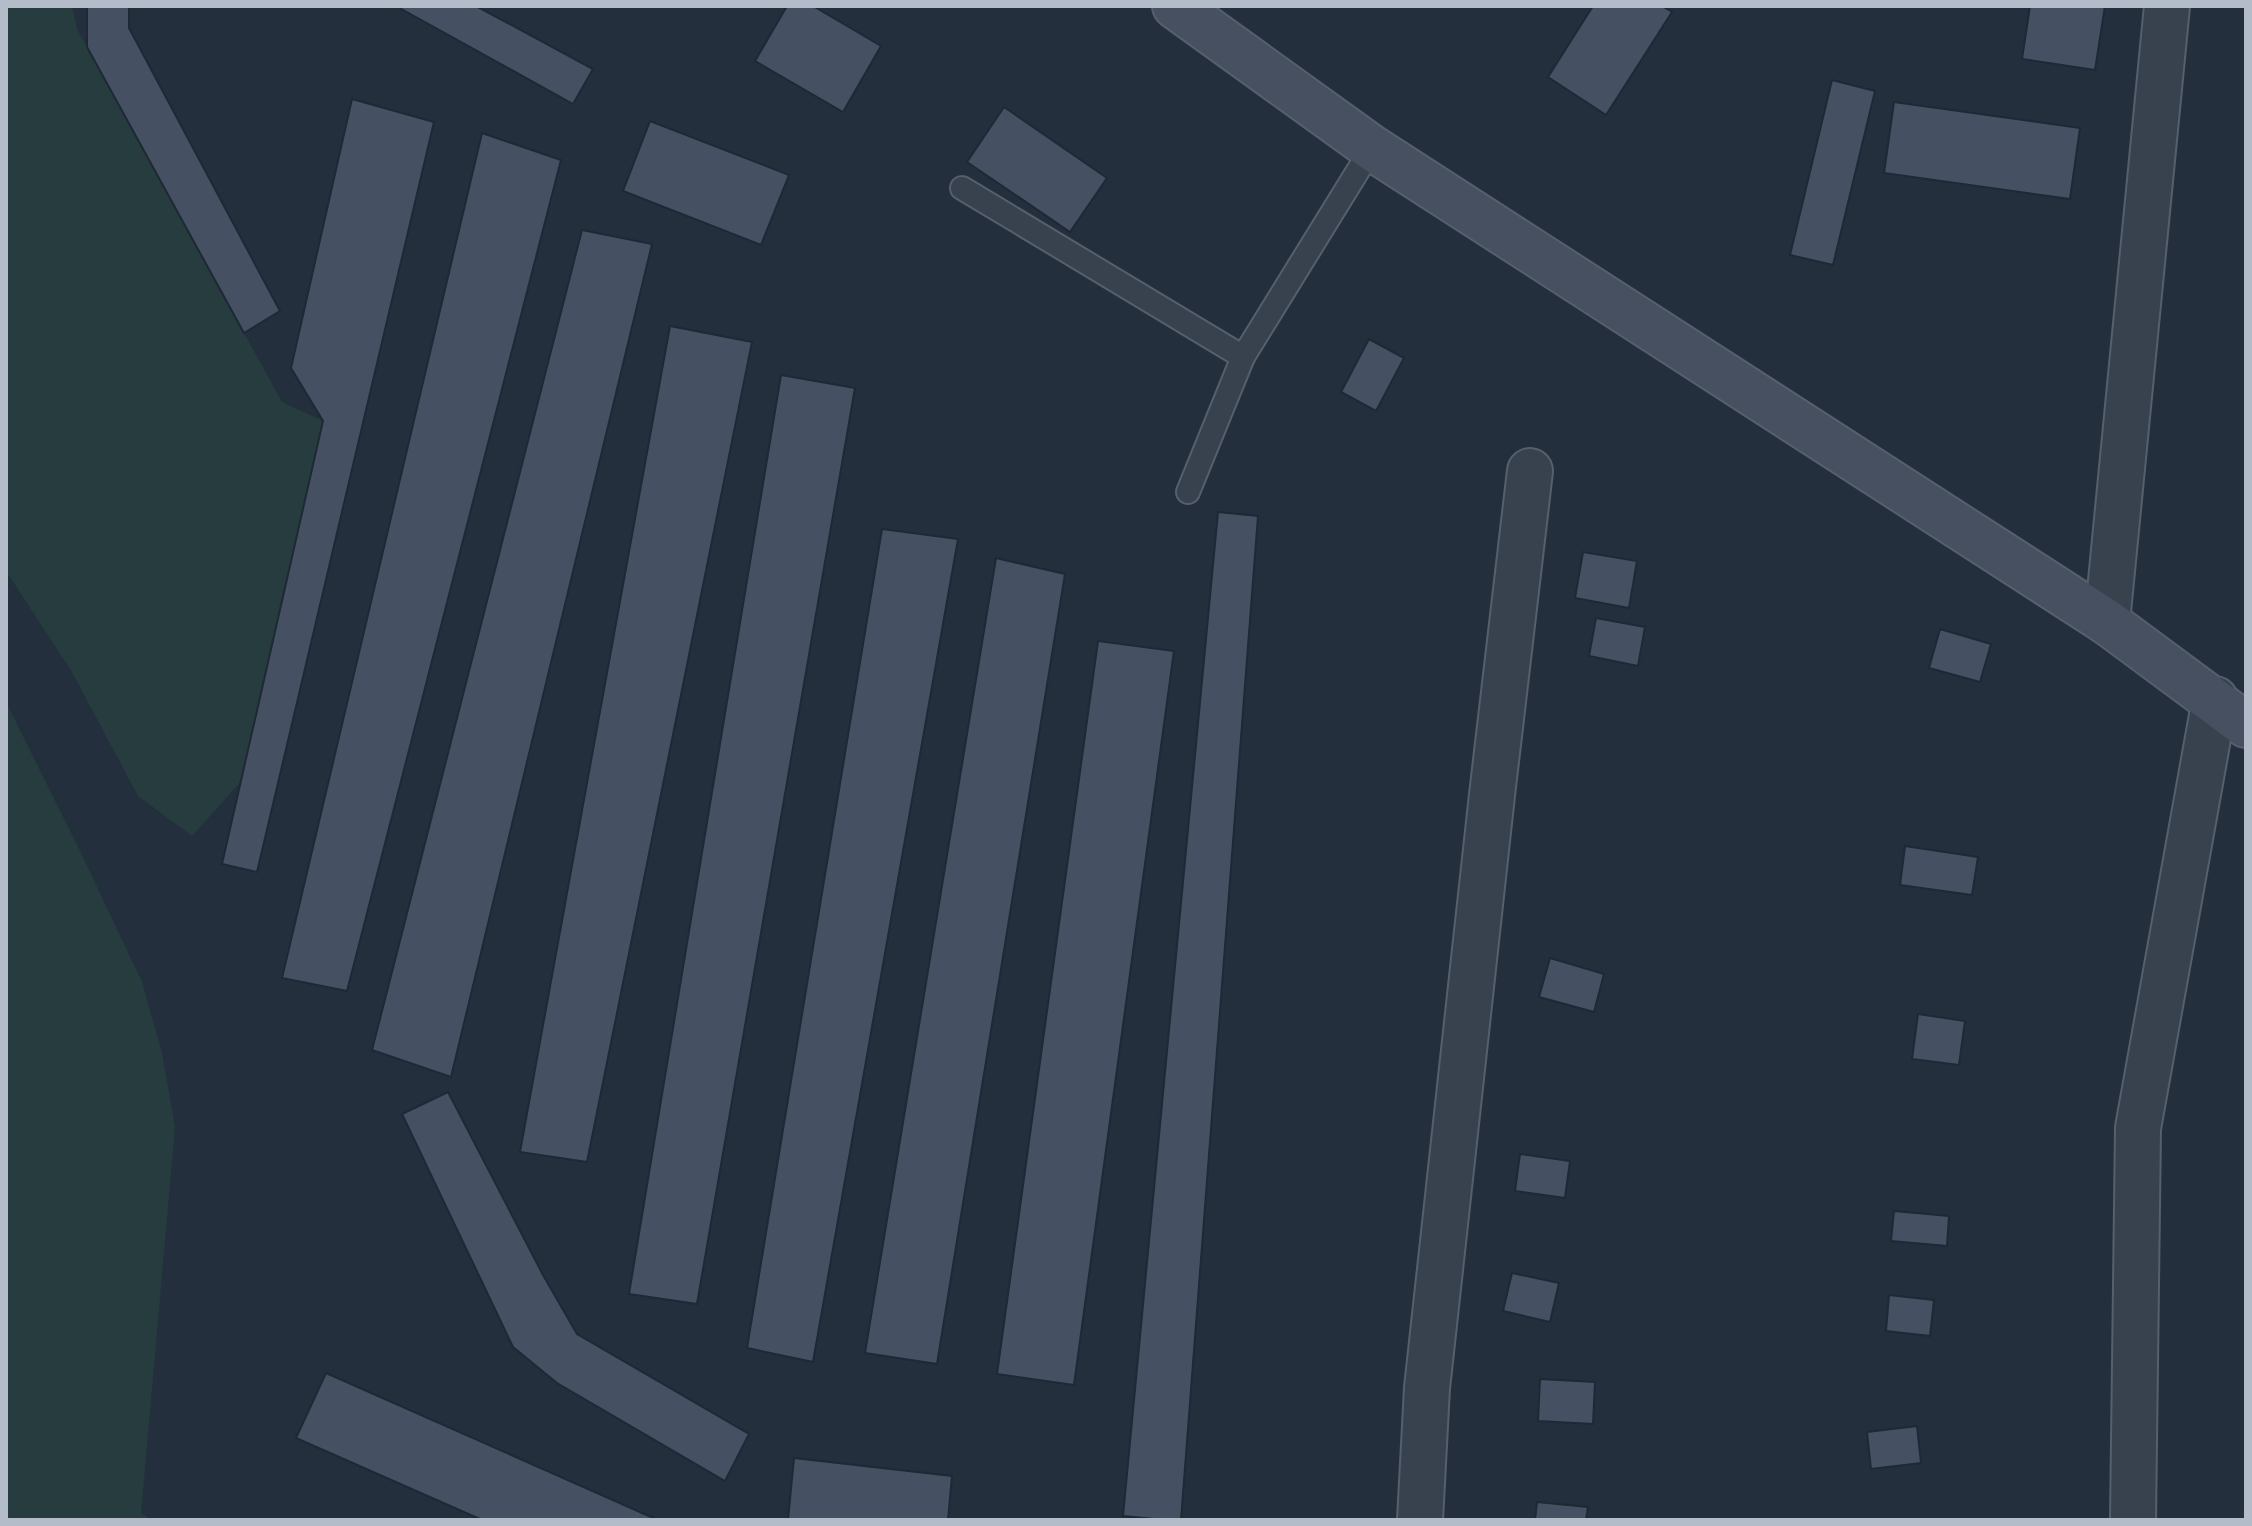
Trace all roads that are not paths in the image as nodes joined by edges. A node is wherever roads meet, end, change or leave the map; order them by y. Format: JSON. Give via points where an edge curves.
{"nodes":[{"id":1,"x":1175,"y":6,"type":"edge"},
{"id":2,"x":2167,"y":6,"type":"edge"},
{"id":3,"x":1372,"y":148,"type":"junction"},
{"id":4,"x":962,"y":188,"type":"dead end"},
{"id":5,"x":1243,"y":357,"type":"junction"},
{"id":6,"x":1530,"y":471,"type":"dead end"},
{"id":7,"x":1188,"y":492,"type":"dead end"},
{"id":8,"x":2107,"y":622,"type":"junction"},
{"id":9,"x":2230,"y":712,"type":"edge"},
{"id":10,"x":1420,"y":1520,"type":"edge"},
{"id":11,"x":2133,"y":1520,"type":"edge"}],
"edges":[{"from":1,"to":3,"type":"street"},
{"from":2,"to":8,"type":"street"},
{"from":3,"to":5,"type":"lane"},
{"from":3,"to":8,"type":"street"},
{"from":4,"to":5,"type":"lane"},
{"from":5,"to":7,"type":"lane"},
{"from":6,"to":10,"type":"street","via":[[1429,1372]]},
{"from":8,"to":9,"type":"street"},
{"from":9,"to":11,"type":"street","via":[[2138,1128]]}]}
